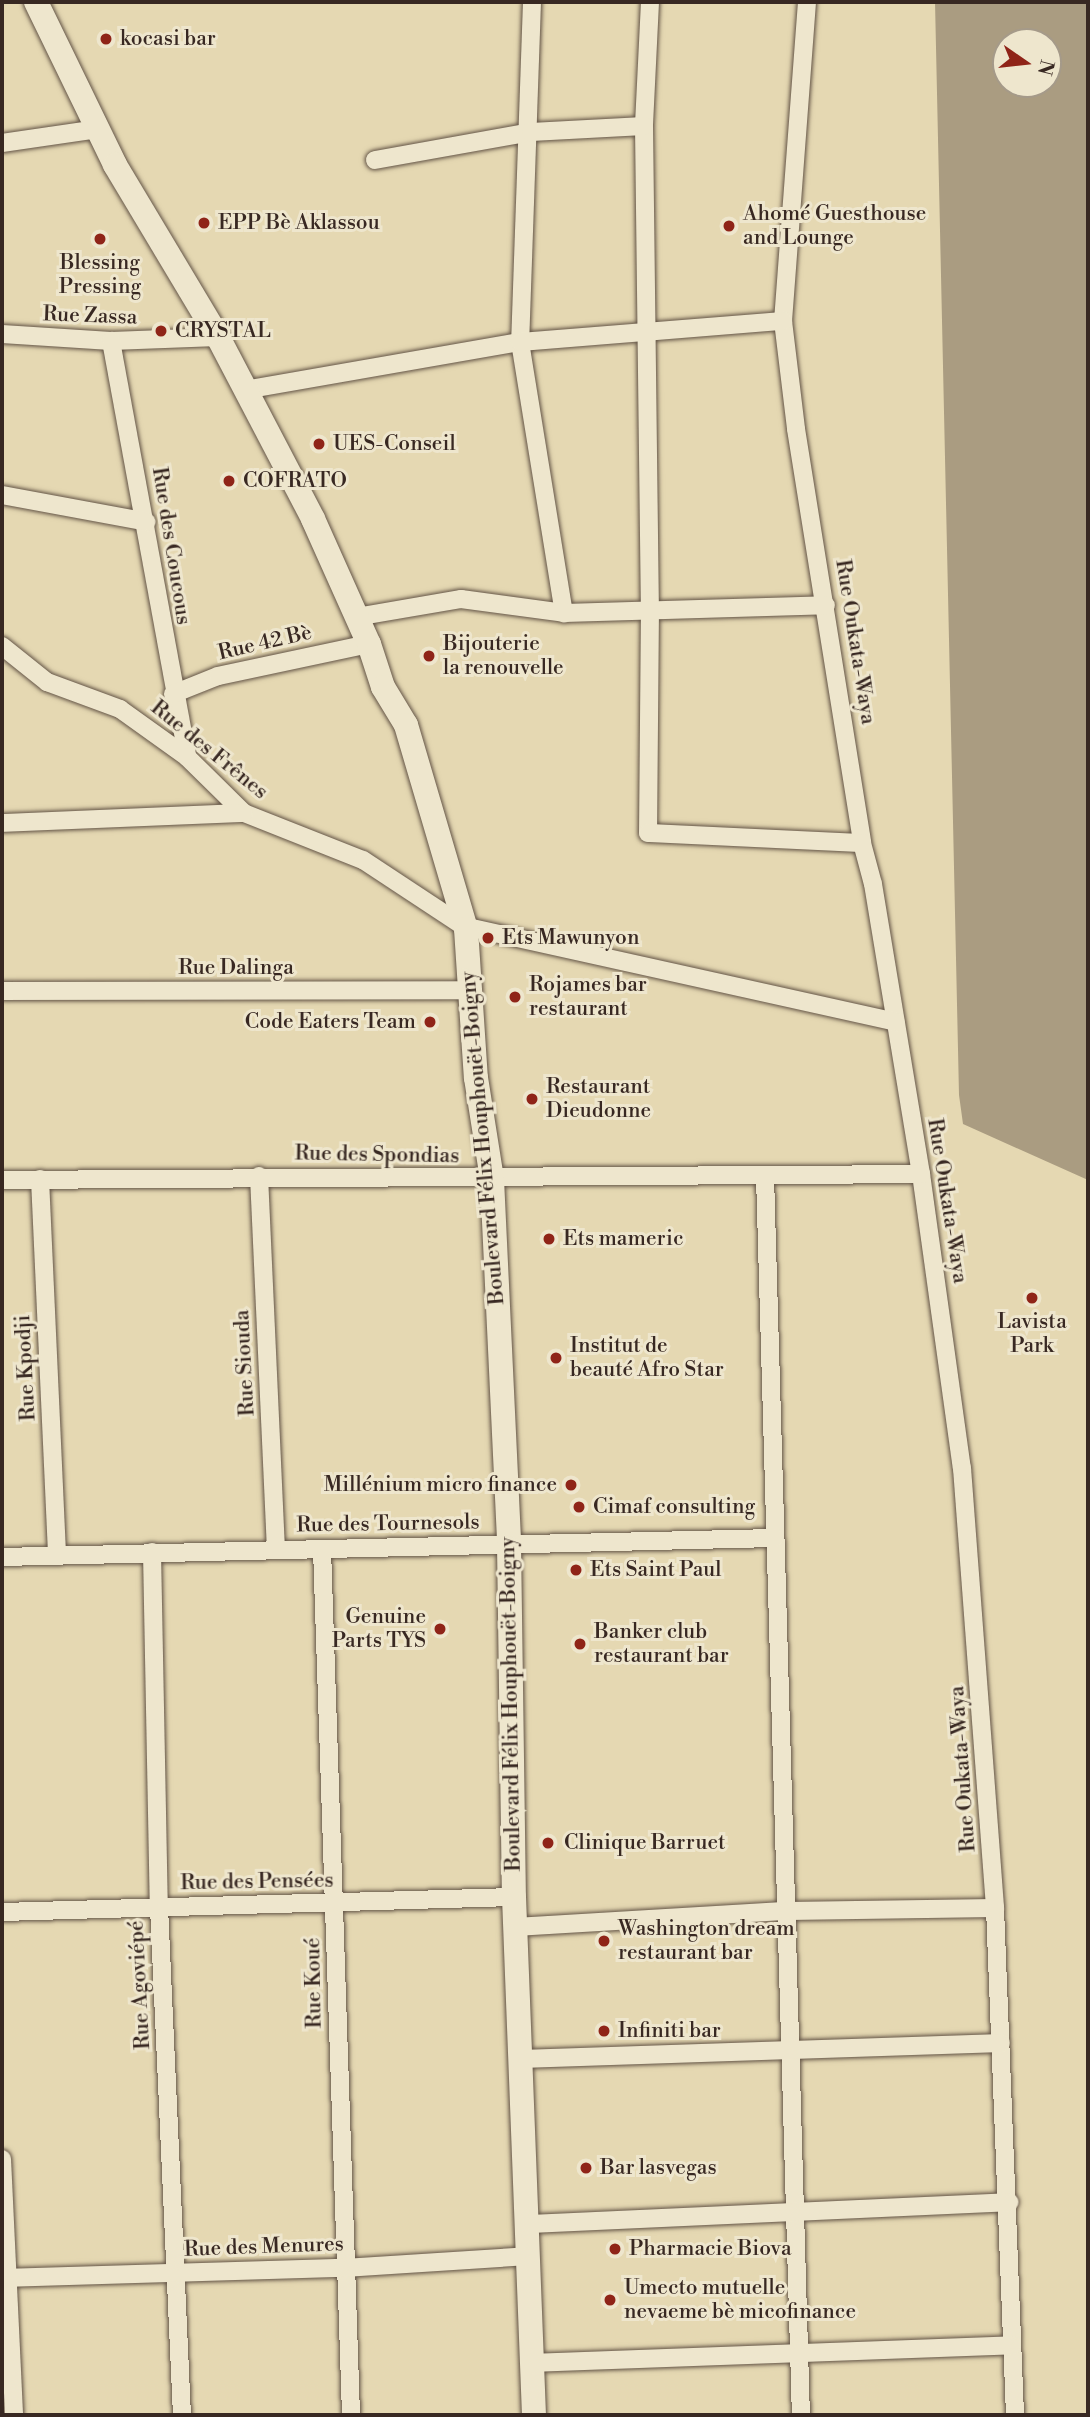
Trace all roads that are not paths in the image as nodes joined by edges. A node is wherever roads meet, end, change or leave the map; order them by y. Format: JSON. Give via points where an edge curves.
{"nodes":[{"id":1,"x":36,"y":2,"type":"edge"},
{"id":2,"x":532,"y":2,"type":"edge"},
{"id":3,"x":650,"y":2,"type":"edge"},
{"id":4,"x":807,"y":2,"type":"edge"},
{"id":5,"x":645,"y":126,"type":"junction"},
{"id":6,"x":98,"y":129,"type":"junction"},
{"id":7,"x":531,"y":132,"type":"junction"},
{"id":8,"x":2,"y":143,"type":"edge"},
{"id":9,"x":376,"y":159,"type":"dead end"},
{"id":10,"x":783,"y":321,"type":"junction"},
{"id":11,"x":648,"y":331,"type":"junction"},
{"id":12,"x":2,"y":334,"type":"edge"},
{"id":13,"x":218,"y":337,"type":"junction"},
{"id":14,"x":111,"y":341,"type":"junction"},
{"id":15,"x":520,"y":342,"type":"junction"},
{"id":16,"x":244,"y":390,"type":"junction"},
{"id":17,"x":2,"y":495,"type":"edge"},
{"id":18,"x":147,"y":522,"type":"junction"},
{"id":19,"x":826,"y":605,"type":"junction"},
{"id":20,"x":650,"y":607,"type":"junction"},
{"id":21,"x":564,"y":613,"type":"junction"},
{"id":22,"x":356,"y":617,"type":"junction"},
{"id":23,"x":369,"y":644,"type":"junction"},
{"id":24,"x":2,"y":646,"type":"edge"},
{"id":25,"x":173,"y":694,"type":"junction"},
{"id":26,"x":187,"y":757,"type":"junction"},
{"id":27,"x":244,"y":813,"type":"junction"},
{"id":28,"x":2,"y":823,"type":"edge"},
{"id":29,"x":862,"y":843,"type":"junction"},
{"id":30,"x":463,"y":926,"type":"junction"},
{"id":31,"x":470,"y":990,"type":"junction"},
{"id":32,"x":2,"y":991,"type":"edge"},
{"id":33,"x":895,"y":1022,"type":"junction"},
{"id":34,"x":921,"y":1174,"type":"junction"},
{"id":35,"x":259,"y":1176,"type":"junction"},
{"id":36,"x":765,"y":1176,"type":"junction"},
{"id":37,"x":40,"y":1179,"type":"junction"},
{"id":38,"x":492,"y":1179,"type":"junction"},
{"id":39,"x":2,"y":1180,"type":"edge"},
{"id":40,"x":775,"y":1538,"type":"junction"},
{"id":41,"x":509,"y":1544,"type":"junction"},
{"id":42,"x":276,"y":1548,"type":"junction"},
{"id":43,"x":322,"y":1549,"type":"junction"},
{"id":44,"x":152,"y":1552,"type":"junction"},
{"id":45,"x":57,"y":1555,"type":"junction"},
{"id":46,"x":2,"y":1557,"type":"edge"},
{"id":47,"x":514,"y":1897,"type":"junction"},
{"id":48,"x":335,"y":1902,"type":"junction"},
{"id":49,"x":159,"y":1907,"type":"junction"},
{"id":50,"x":995,"y":1908,"type":"junction"},
{"id":51,"x":788,"y":1911,"type":"junction"},
{"id":52,"x":2,"y":1912,"type":"edge"},
{"id":53,"x":515,"y":1927,"type":"junction"},
{"id":54,"x":1002,"y":2043,"type":"junction"},
{"id":55,"x":791,"y":2050,"type":"junction"},
{"id":56,"x":522,"y":2059,"type":"junction"},
{"id":57,"x":2,"y":2160,"type":"edge"},
{"id":58,"x":1009,"y":2202,"type":"junction"},
{"id":59,"x":795,"y":2210,"type":"junction"},
{"id":60,"x":528,"y":2224,"type":"junction"},
{"id":61,"x":528,"y":2256,"type":"junction"},
{"id":62,"x":344,"y":2268,"type":"junction"},
{"id":63,"x":176,"y":2273,"type":"junction"},
{"id":64,"x":5,"y":2278,"type":"edge"},
{"id":65,"x":1012,"y":2345,"type":"junction"},
{"id":66,"x":799,"y":2354,"type":"junction"},
{"id":67,"x":532,"y":2363,"type":"junction"},
{"id":68,"x":14,"y":2415,"type":"edge"},
{"id":69,"x":181,"y":2415,"type":"edge"},
{"id":70,"x":351,"y":2415,"type":"edge"},
{"id":71,"x":534,"y":2415,"type":"edge"},
{"id":72,"x":801,"y":2415,"type":"edge"},
{"id":73,"x":1015,"y":2415,"type":"edge"}],
"edges":[{"from":1,"to":6,"type":"street","name":"Boulevard Félix Houphouët-Boigny"},
{"from":2,"to":7,"type":"street"},
{"from":3,"to":5,"type":"street"},
{"from":4,"to":10,"type":"street","name":"Rue Oukata-Waya"},
{"from":5,"to":7,"type":"street"},
{"from":5,"to":11,"type":"street"},
{"from":6,"to":8,"type":"street"},
{"from":6,"to":13,"type":"street","name":"Boulevard Félix Houphouët-Boigny"},
{"from":7,"to":9,"type":"street"},
{"from":7,"to":15,"type":"street"},
{"from":10,"to":11,"type":"street"},
{"from":10,"to":19,"type":"street","name":"Rue Oukata-Waya"},
{"from":11,"to":15,"type":"street"},
{"from":11,"to":20,"type":"street"},
{"from":12,"to":14,"type":"street","name":"Rue Zassa"},
{"from":13,"to":14,"type":"street","name":"Rue Zassa"},
{"from":13,"to":16,"type":"street","name":"Boulevard Félix Houphouët-Boigny"},
{"from":14,"to":18,"type":"street","name":"Rue des Coucous"},
{"from":15,"to":16,"type":"street"},
{"from":15,"to":21,"type":"street"},
{"from":16,"to":22,"type":"street","name":"Boulevard Félix Houphouët-Boigny","via":[[313,519]]},
{"from":17,"to":18,"type":"street"},
{"from":18,"to":25,"type":"street","name":"Rue des Coucous"},
{"from":19,"to":20,"type":"street"},
{"from":19,"to":29,"type":"street","name":"Rue Oukata-Waya"},
{"from":20,"to":21,"type":"street"},
{"from":20,"to":29,"type":"street","via":[[648,833]]},
{"from":21,"to":22,"type":"street","via":[[461,599]]},
{"from":22,"to":23,"type":"street","name":"Boulevard Félix Houphouët-Boigny"},
{"from":23,"to":25,"type":"street","name":"Rue 42 Bè","via":[[218,676]]},
{"from":23,"to":30,"type":"street","name":"Boulevard Félix Houphouët-Boigny","via":[[383,687],[406,726]]},
{"from":24,"to":26,"type":"street","name":"Rue des Frênes","via":[[47,682],[120,709]]},
{"from":25,"to":26,"type":"street","name":"Rue des Coucous"},
{"from":26,"to":27,"type":"street","name":"Rue des Frênes"},
{"from":27,"to":28,"type":"street"},
{"from":27,"to":30,"type":"street","name":"Rue des Frênes","via":[[363,860]]},
{"from":29,"to":33,"type":"street","name":"Rue Oukata-Waya"},
{"from":30,"to":31,"type":"street","name":"Boulevard Félix Houphouët-Boigny"},
{"from":30,"to":33,"type":"street"},
{"from":31,"to":32,"type":"street","name":"Rue Dalinga"},
{"from":31,"to":38,"type":"street","name":"Boulevard Félix Houphouët-Boigny","via":[[476,1078]]},
{"from":33,"to":34,"type":"street","name":"Rue Oukata-Waya"},
{"from":34,"to":36,"type":"street","name":"Rue des Spondias"},
{"from":34,"to":50,"type":"street","name":"Rue Oukata-Waya","via":[[962,1468]]},
{"from":35,"to":37,"type":"street","name":"Rue des Spondias"},
{"from":35,"to":38,"type":"street","name":"Rue des Spondias"},
{"from":35,"to":42,"type":"street","name":"Rue Siouda"},
{"from":36,"to":38,"type":"street","name":"Rue des Spondias"},
{"from":36,"to":40,"type":"street"},
{"from":37,"to":39,"type":"street","name":"Rue des Spondias"},
{"from":37,"to":45,"type":"street","name":"Rue Kpodji"},
{"from":38,"to":41,"type":"street","name":"Boulevard Félix Houphouët-Boigny"},
{"from":40,"to":41,"type":"street","name":"Rue des Tournesols"},
{"from":40,"to":51,"type":"street"},
{"from":41,"to":43,"type":"street","name":"Rue des Tournesols"},
{"from":41,"to":47,"type":"street","name":"Boulevard Félix Houphouët-Boigny"},
{"from":42,"to":43,"type":"street","name":"Rue des Tournesols"},
{"from":42,"to":44,"type":"street","name":"Rue des Tournesols"},
{"from":43,"to":48,"type":"street","name":"Rue Koué"},
{"from":44,"to":45,"type":"street","name":"Rue des Tournesols"},
{"from":44,"to":49,"type":"street","name":"Rue Agoviépé"},
{"from":45,"to":46,"type":"street","name":"Rue des Tournesols"},
{"from":47,"to":48,"type":"street","name":"Rue des Pensées"},
{"from":47,"to":53,"type":"street","name":"Boulevard Félix Houphouët-Boigny"},
{"from":48,"to":49,"type":"street","name":"Rue des Pensées"},
{"from":48,"to":62,"type":"street","name":"Rue Koué"},
{"from":49,"to":52,"type":"street","name":"Rue des Pensées"},
{"from":49,"to":63,"type":"street","name":"Rue Agoviépé"},
{"from":50,"to":51,"type":"street"},
{"from":50,"to":54,"type":"street","name":"Rue Oukata-Waya"},
{"from":51,"to":53,"type":"street"},
{"from":51,"to":55,"type":"street"},
{"from":53,"to":56,"type":"street","name":"Boulevard Félix Houphouët-Boigny"},
{"from":54,"to":55,"type":"street"},
{"from":54,"to":58,"type":"street","name":"Rue Oukata-Waya"},
{"from":55,"to":56,"type":"street"},
{"from":55,"to":59,"type":"street"},
{"from":56,"to":60,"type":"street","name":"Boulevard Félix Houphouët-Boigny"},
{"from":57,"to":64,"type":"street"},
{"from":58,"to":59,"type":"street"},
{"from":58,"to":65,"type":"street","name":"Rue Oukata-Waya"},
{"from":59,"to":60,"type":"street"},
{"from":59,"to":66,"type":"street"},
{"from":60,"to":61,"type":"street","name":"Boulevard Félix Houphouët-Boigny"},
{"from":61,"to":62,"type":"street","name":"Rue des Menures"},
{"from":61,"to":67,"type":"street","name":"Boulevard Félix Houphouët-Boigny"},
{"from":62,"to":63,"type":"street","name":"Rue des Menures"},
{"from":62,"to":70,"type":"street","name":"Rue Koué"},
{"from":63,"to":64,"type":"street","name":"Rue des Menures"},
{"from":63,"to":69,"type":"street","name":"Rue Agoviépé"},
{"from":64,"to":68,"type":"street"},
{"from":65,"to":66,"type":"street"},
{"from":65,"to":73,"type":"street","name":"Rue Oukata-Waya"},
{"from":66,"to":67,"type":"street"},
{"from":66,"to":72,"type":"street"},
{"from":67,"to":71,"type":"street","name":"Boulevard Félix Houphouët-Boigny"}]}
